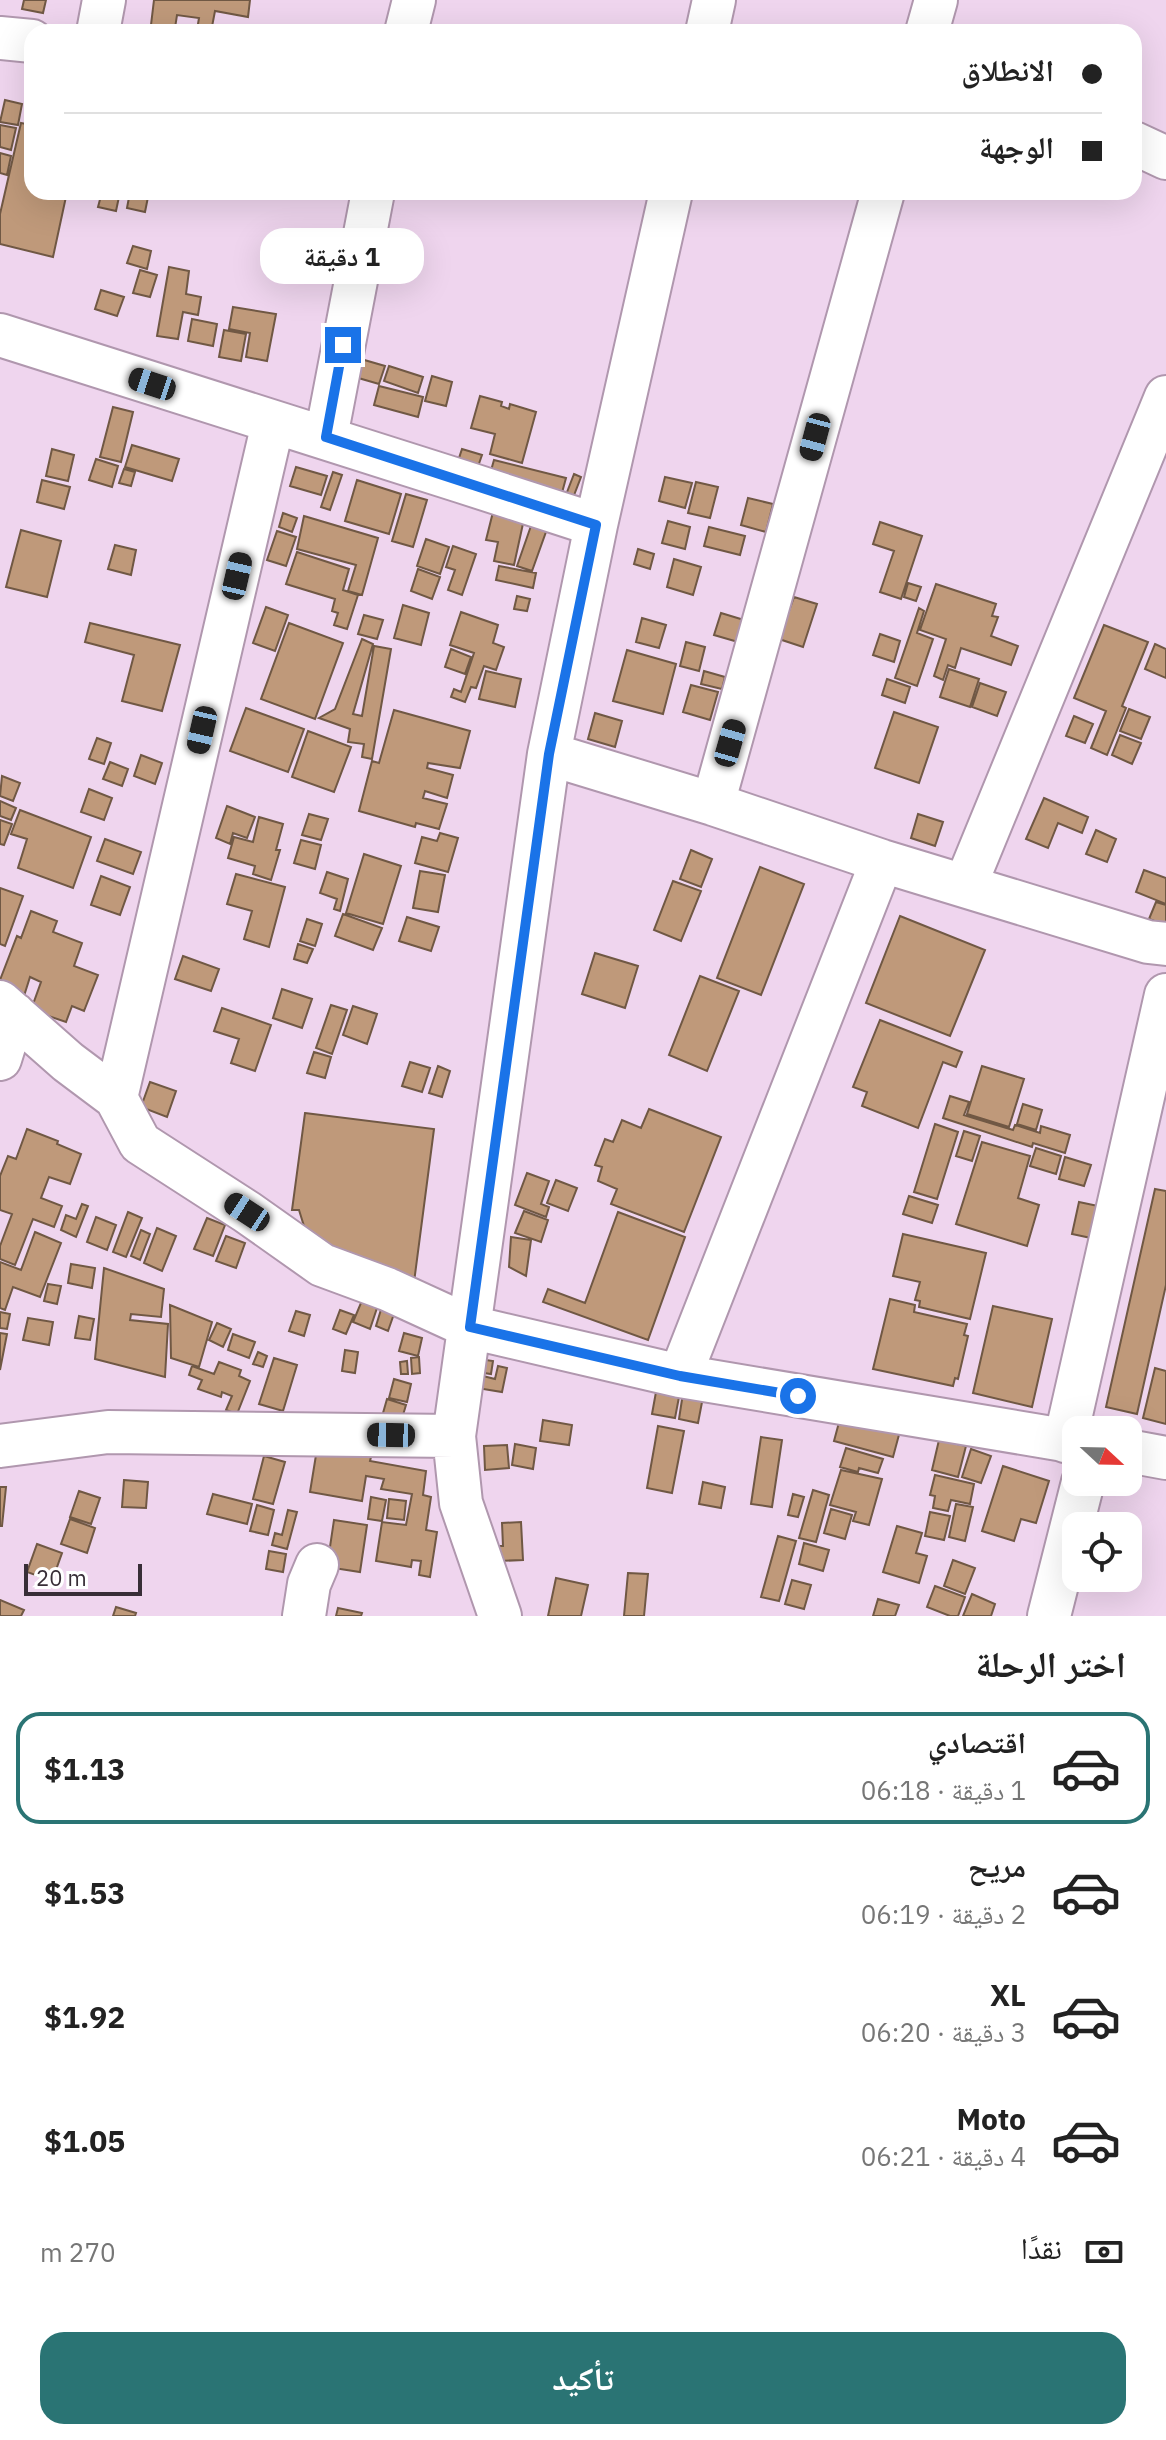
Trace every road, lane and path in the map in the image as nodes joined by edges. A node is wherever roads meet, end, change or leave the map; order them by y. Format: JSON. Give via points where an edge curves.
{"nodes":[{"id":1,"x":104,"y":0,"type":"edge"},
{"id":2,"x":414,"y":0,"type":"edge"},
{"id":3,"x":714,"y":0,"type":"edge"},
{"id":4,"x":936,"y":0,"type":"edge"},
{"id":5,"x":100,"y":24,"type":"edge"},
{"id":6,"x":408,"y":24,"type":"edge"},
{"id":7,"x":709,"y":24,"type":"edge"},
{"id":8,"x":929,"y":24,"type":"edge"},
{"id":9,"x":0,"y":38,"type":"edge"},
{"id":10,"x":24,"y":40,"type":"edge"},
{"id":11,"x":1142,"y":147,"type":"edge"},
{"id":12,"x":1166,"y":158,"type":"edge"},
{"id":13,"x":371,"y":200,"type":"edge"},
{"id":14,"x":669,"y":200,"type":"edge"},
{"id":15,"x":881,"y":200,"type":"edge"},
{"id":16,"x":0,"y":335,"type":"edge"},
{"id":17,"x":1166,"y":397,"type":"edge"},
{"id":18,"x":273,"y":423,"type":"junction"},
{"id":19,"x":326,"y":437,"type":"junction"},
{"id":20,"x":596,"y":525,"type":"junction"},
{"id":21,"x":549,"y":754,"type":"junction"},
{"id":22,"x":713,"y":804,"type":"junction"},
{"id":23,"x":882,"y":861,"type":"junction"},
{"id":24,"x":965,"y":886,"type":"junction"},
{"id":25,"x":1166,"y":944,"type":"edge"},
{"id":26,"x":1166,"y":995,"type":"edge"},
{"id":27,"x":7,"y":1008,"type":"edge"},
{"id":28,"x":0,"y":1059,"type":"edge"},
{"id":29,"x":116,"y":1098,"type":"junction"},
{"id":30,"x":470,"y":1327,"type":"junction"},
{"id":31,"x":680,"y":1376,"type":"junction"},
{"id":32,"x":1075,"y":1416,"type":"edge"},
{"id":33,"x":454,"y":1436,"type":"junction"},
{"id":34,"x":1062,"y":1440,"type":"edge"},
{"id":35,"x":0,"y":1446,"type":"edge"},
{"id":36,"x":1142,"y":1454,"type":"edge"},
{"id":37,"x":1166,"y":1458,"type":"edge"},
{"id":38,"x":1079,"y":1496,"type":"edge"},
{"id":39,"x":317,"y":1565,"type":"dead end"},
{"id":40,"x":304,"y":1616,"type":"edge"},
{"id":41,"x":500,"y":1616,"type":"edge"},
{"id":42,"x":1049,"y":1616,"type":"edge"}],
"edges":[{"from":1,"to":5,"type":"street"},
{"from":2,"to":6,"type":"street"},
{"from":3,"to":7,"type":"street"},
{"from":4,"to":8,"type":"street"},
{"from":9,"to":10,"type":"street"},
{"from":11,"to":12,"type":"street"},
{"from":13,"to":19,"type":"street"},
{"from":14,"to":20,"type":"street"},
{"from":15,"to":22,"type":"street"},
{"from":16,"to":18,"type":"street"},
{"from":17,"to":24,"type":"street"},
{"from":18,"to":19,"type":"street"},
{"from":18,"to":29,"type":"street"},
{"from":19,"to":20,"type":"street"},
{"from":20,"to":21,"type":"street"},
{"from":21,"to":22,"type":"street"},
{"from":21,"to":30,"type":"street"},
{"from":22,"to":23,"type":"street"},
{"from":23,"to":24,"type":"street"},
{"from":23,"to":31,"type":"street"},
{"from":24,"to":25,"type":"street"},
{"from":26,"to":32,"type":"street"},
{"from":27,"to":28,"type":"street"},
{"from":27,"to":29,"type":"street"},
{"from":29,"to":30,"type":"street","via":[[140,1143],[322,1265]]},
{"from":30,"to":31,"type":"street"},
{"from":30,"to":33,"type":"street"},
{"from":31,"to":34,"type":"street"},
{"from":33,"to":35,"type":"street","via":[[108,1432]]},
{"from":33,"to":41,"type":"street","via":[[461,1503]]},
{"from":36,"to":37,"type":"street"},
{"from":38,"to":42,"type":"street"},
{"from":39,"to":40,"type":"street"}]}
